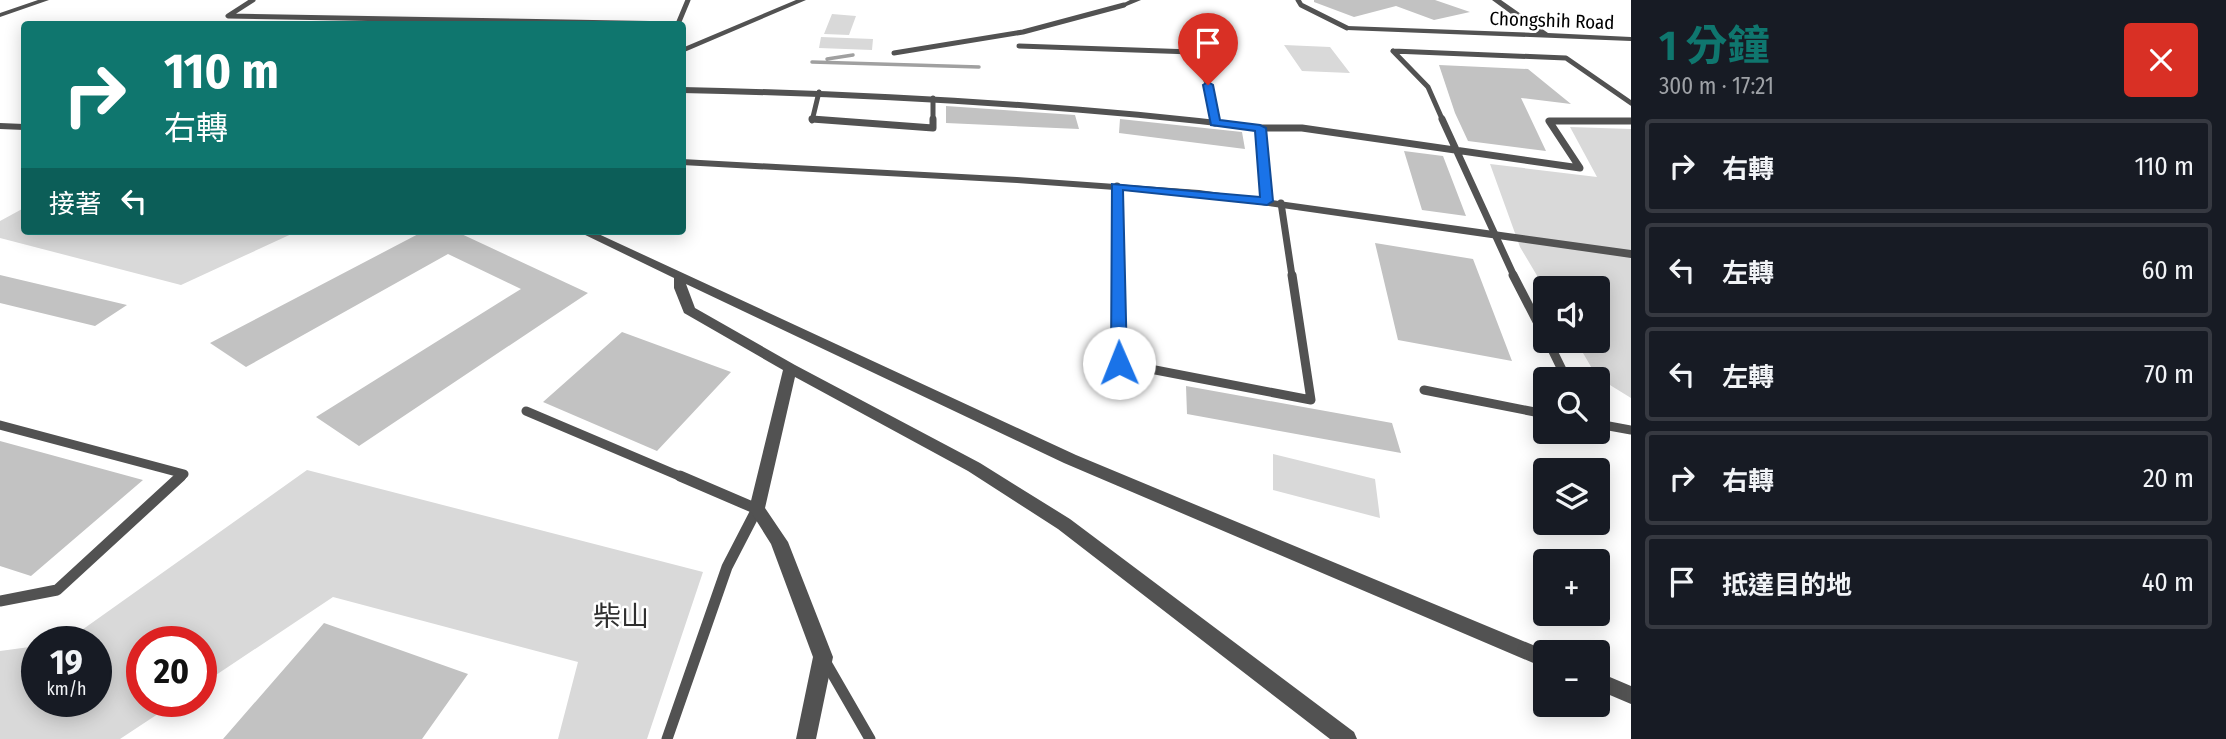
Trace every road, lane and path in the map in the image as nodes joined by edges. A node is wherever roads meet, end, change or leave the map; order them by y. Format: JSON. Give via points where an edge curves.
{"nodes":[{"id":1,"x":45,"y":0,"type":"edge"},
{"id":2,"x":253,"y":0,"type":"edge"},
{"id":3,"x":688,"y":0,"type":"edge"},
{"id":4,"x":802,"y":0,"type":"edge"},
{"id":5,"x":1137,"y":0,"type":"edge"},
{"id":6,"x":1298,"y":0,"type":"edge"},
{"id":7,"x":1496,"y":0,"type":"edge"},
{"id":8,"x":1124,"y":5,"type":"joint"},
{"id":9,"x":0,"y":15,"type":"edge"},
{"id":10,"x":509,"y":21,"type":"edge"},
{"id":11,"x":679,"y":21,"type":"edge"},
{"id":12,"x":1347,"y":28,"type":"joint"},
{"id":13,"x":1546,"y":36,"type":"junction"},
{"id":14,"x":1631,"y":39,"type":"edge"},
{"id":15,"x":1019,"y":46,"type":"dead end"},
{"id":16,"x":686,"y":49,"type":"edge"},
{"id":17,"x":894,"y":53,"type":"dead end"},
{"id":18,"x":686,"y":90,"type":"edge"},
{"id":19,"x":819,"y":92,"type":"junction"},
{"id":20,"x":933,"y":98,"type":"junction"},
{"id":21,"x":1629,"y":100,"type":"edge"},
{"id":22,"x":1631,"y":121,"type":"edge"},
{"id":23,"x":1215,"y":122,"type":"junction"},
{"id":24,"x":0,"y":126,"type":"edge"},
{"id":25,"x":21,"y":127,"type":"edge"},
{"id":26,"x":1260,"y":128,"type":"junction"},
{"id":27,"x":1456,"y":150,"type":"junction"},
{"id":28,"x":686,"y":162,"type":"edge"},
{"id":29,"x":1116,"y":186,"type":"junction"},
{"id":30,"x":1267,"y":201,"type":"junction"},
{"id":31,"x":1281,"y":203,"type":"junction"},
{"id":32,"x":1492,"y":233,"type":"junction"},
{"id":33,"x":593,"y":235,"type":"edge"},
{"id":34,"x":1631,"y":254,"type":"edge"},
{"id":35,"x":680,"y":275,"type":"junction"},
{"id":36,"x":1533,"y":313,"type":"edge"},
{"id":37,"x":790,"y":368,"type":"junction"},
{"id":38,"x":1424,"y":390,"type":"dead end"},
{"id":39,"x":526,"y":411,"type":"dead end"},
{"id":40,"x":1533,"y":412,"type":"edge"},
{"id":41,"x":0,"y":425,"type":"edge"},
{"id":42,"x":1610,"y":426,"type":"edge"},
{"id":43,"x":1631,"y":430,"type":"edge"},
{"id":44,"x":757,"y":509,"type":"junction"},
{"id":45,"x":0,"y":601,"type":"edge"},
{"id":46,"x":1533,"y":654,"type":"edge"},
{"id":47,"x":823,"y":656,"type":"junction"},
{"id":48,"x":1610,"y":686,"type":"edge"},
{"id":49,"x":1631,"y":695,"type":"edge"},
{"id":50,"x":667,"y":739,"type":"edge"},
{"id":51,"x":806,"y":739,"type":"edge"},
{"id":52,"x":870,"y":739,"type":"edge"},
{"id":53,"x":1347,"y":739,"type":"edge"}],
"edges":[{"from":1,"to":9,"type":"street"},
{"from":2,"to":10,"type":"lane","via":[[228,16]]},
{"from":3,"to":11,"type":"lane"},
{"from":4,"to":16,"type":"street"},
{"from":5,"to":8,"type":"street"},
{"from":6,"to":12,"type":"lane"},
{"from":7,"to":13,"type":"street"},
{"from":8,"to":17,"type":"lane","via":[[1023,32]]},
{"from":12,"to":13,"type":"street","name":"Chongshih Road"},
{"from":13,"to":14,"type":"street","name":"Chongshih Road"},
{"from":15,"to":23,"type":"lane","via":[[1192,52],[1208,85]]},
{"from":18,"to":19,"type":"street"},
{"from":19,"to":20,"type":"street"},
{"from":19,"to":20,"type":"lane","via":[[812,121],[933,128]]},
{"from":20,"to":23,"type":"street","via":[[1084,107]]},
{"from":21,"to":27,"type":"lane","via":[[1566,58],[1393,51],[1428,87]]},
{"from":22,"to":27,"type":"lane","via":[[1549,121],[1580,168]]},
{"from":23,"to":26,"type":"street"},
{"from":24,"to":25,"type":"street"},
{"from":26,"to":27,"type":"lane","via":[[1302,128]]},
{"from":26,"to":30,"type":"lane"},
{"from":27,"to":32,"type":"lane"},
{"from":28,"to":29,"type":"street"},
{"from":29,"to":30,"type":"street"},
{"from":29,"to":31,"type":"lane","via":[[1119,363],[1311,400]]},
{"from":30,"to":31,"type":"street"},
{"from":31,"to":32,"type":"street"},
{"from":32,"to":34,"type":"street"},
{"from":32,"to":36,"type":"lane"},
{"from":33,"to":35,"type":"street"},
{"from":35,"to":37,"type":"street","via":[[689,310]]},
{"from":35,"to":46,"type":"street","via":[[1070,458]]},
{"from":37,"to":44,"type":"street"},
{"from":37,"to":53,"type":"street","via":[[974,467],[1064,524]]},
{"from":38,"to":40,"type":"lane"},
{"from":39,"to":44,"type":"lane"},
{"from":41,"to":45,"type":"lane","via":[[184,474],[57,590]]},
{"from":42,"to":43,"type":"lane"},
{"from":44,"to":47,"type":"street","via":[[779,542]]},
{"from":44,"to":50,"type":"lane","via":[[727,566]]},
{"from":47,"to":51,"type":"street"},
{"from":47,"to":52,"type":"lane"},
{"from":48,"to":49,"type":"street"}]}
